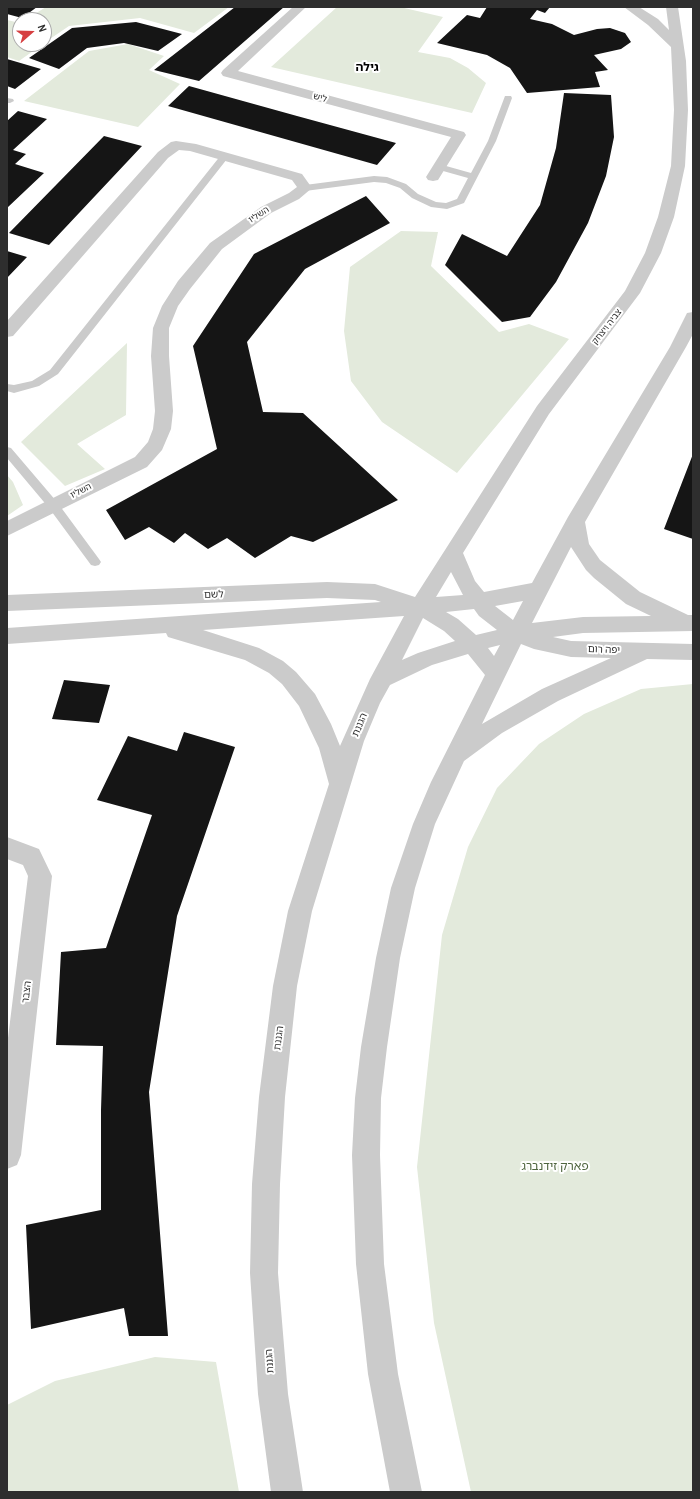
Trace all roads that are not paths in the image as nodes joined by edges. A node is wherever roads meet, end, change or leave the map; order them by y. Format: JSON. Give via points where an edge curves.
{"nodes":[{"id":1,"x":300,"y":7,"type":"edge"},
{"id":2,"x":630,"y":7,"type":"edge"},
{"id":3,"x":672,"y":7,"type":"edge"},
{"id":4,"x":677,"y":46,"type":"junction"},
{"id":5,"x":508,"y":98,"type":"dead end"},
{"id":6,"x":224,"y":156,"type":"junction"},
{"id":7,"x":436,"y":172,"type":"joint"},
{"id":8,"x":474,"y":177,"type":"junction"},
{"id":9,"x":305,"y":188,"type":"junction"},
{"id":10,"x":692,"y":324,"type":"edge"},
{"id":11,"x":7,"y":332,"type":"edge"},
{"id":12,"x":7,"y":387,"type":"edge"},
{"id":13,"x":7,"y":451,"type":"edge"},
{"id":14,"x":53,"y":505,"type":"junction"},
{"id":15,"x":575,"y":522,"type":"junction"},
{"id":16,"x":7,"y":529,"type":"edge"},
{"id":17,"x":453,"y":553,"type":"junction"},
{"id":18,"x":95,"y":562,"type":"dead end"},
{"id":19,"x":538,"y":590,"type":"junction"},
{"id":20,"x":478,"y":601,"type":"junction"},
{"id":21,"x":7,"y":603,"type":"edge"},
{"id":22,"x":419,"y":607,"type":"junction"},
{"id":23,"x":691,"y":623,"type":"edge"},
{"id":24,"x":157,"y":626,"type":"junction"},
{"id":25,"x":517,"y":633,"type":"junction"},
{"id":26,"x":7,"y":636,"type":"edge"},
{"id":27,"x":472,"y":644,"type":"junction"},
{"id":28,"x":648,"y":652,"type":"junction"},
{"id":29,"x":693,"y":652,"type":"edge"},
{"id":30,"x":496,"y":675,"type":"junction"},
{"id":31,"x":381,"y":679,"type":"junction"},
{"id":32,"x":454,"y":756,"type":"junction"},
{"id":33,"x":339,"y":782,"type":"junction"},
{"id":34,"x":7,"y":848,"type":"edge"},
{"id":35,"x":7,"y":1155,"type":"edge"},
{"id":36,"x":287,"y":1492,"type":"edge"},
{"id":37,"x":406,"y":1492,"type":"edge"}],
"edges":[{"from":1,"to":7,"type":"street","name":"ליש","via":[[228,73],[459,135]]},
{"from":2,"to":4,"type":"street","via":[[653,22]]},
{"from":3,"to":4,"type":"street","name":"צביה ויצחק"},
{"from":4,"to":17,"type":"street","name":"צביה ויצחק","via":[[681,110],[678,166],[666,217],[653,253],[632,293],[542,410]]},
{"from":5,"to":8,"type":"lane","via":[[492,141]]},
{"from":6,"to":9,"type":"street","via":[[297,177]]},
{"from":6,"to":11,"type":"street","via":[[176,145],[163,155]]},
{"from":6,"to":12,"type":"lane","via":[[54,372],[35,384],[14,389]]},
{"from":7,"to":8,"type":"lane"},
{"from":8,"to":9,"type":"lane","via":[[461,201],[447,206],[434,205],[415,196],[403,186],[387,180],[374,179]]},
{"from":9,"to":14,"type":"street","name":"השליו","via":[[266,210],[216,246],[170,306],[160,328],[164,411],[156,445],[141,462]]},
{"from":10,"to":15,"type":"street"},
{"from":13,"to":14,"type":"lane"},
{"from":14,"to":16,"type":"street","name":"השליו"},
{"from":14,"to":18,"type":"lane"},
{"from":15,"to":19,"type":"street"},
{"from":15,"to":23,"type":"street","via":[[576,535],[586,555],[610,582],[646,605]]},
{"from":17,"to":20,"type":"street","name":"יפה רום","via":[[467,585]]},
{"from":17,"to":22,"type":"street","name":"צביה ויצחק"},
{"from":19,"to":20,"type":"street"},
{"from":19,"to":25,"type":"street"},
{"from":20,"to":22,"type":"street"},
{"from":20,"to":25,"type":"street","name":"יפה רום","via":[[490,614]]},
{"from":21,"to":22,"type":"street","name":"לשם","via":[[342,590],[382,594]]},
{"from":22,"to":24,"type":"street"},
{"from":22,"to":27,"type":"street","name":"לשם","via":[[451,625]]},
{"from":22,"to":31,"type":"street","name":"הגננת"},
{"from":23,"to":25,"type":"street","via":[[583,625]]},
{"from":24,"to":26,"type":"street"},
{"from":24,"to":33,"type":"street","via":[[252,654],[276,667],[289,678],[308,700],[320,724],[330,748]]},
{"from":25,"to":27,"type":"street"},
{"from":25,"to":28,"type":"street","name":"יפה רום","via":[[534,641],[558,647]]},
{"from":25,"to":30,"type":"street"},
{"from":27,"to":30,"type":"street","name":"לשם"},
{"from":27,"to":31,"type":"street","via":[[425,659]]},
{"from":28,"to":29,"type":"street","name":"יפה רום"},
{"from":28,"to":32,"type":"street","via":[[550,695],[494,727]]},
{"from":30,"to":32,"type":"street"},
{"from":31,"to":33,"type":"street","name":"הגננת","via":[[353,741]]},
{"from":32,"to":37,"type":"street","via":[[424,824],[403,888],[385,972],[368,1098],[366,1155],[370,1264],[383,1374]]},
{"from":33,"to":36,"type":"street","name":"הגננת","via":[[300,911],[285,986],[272,1097],[266,1184],[264,1273],[273,1394]]},
{"from":34,"to":35,"type":"street","name":"הצבר","via":[[31,857],[40,876]]}]}
